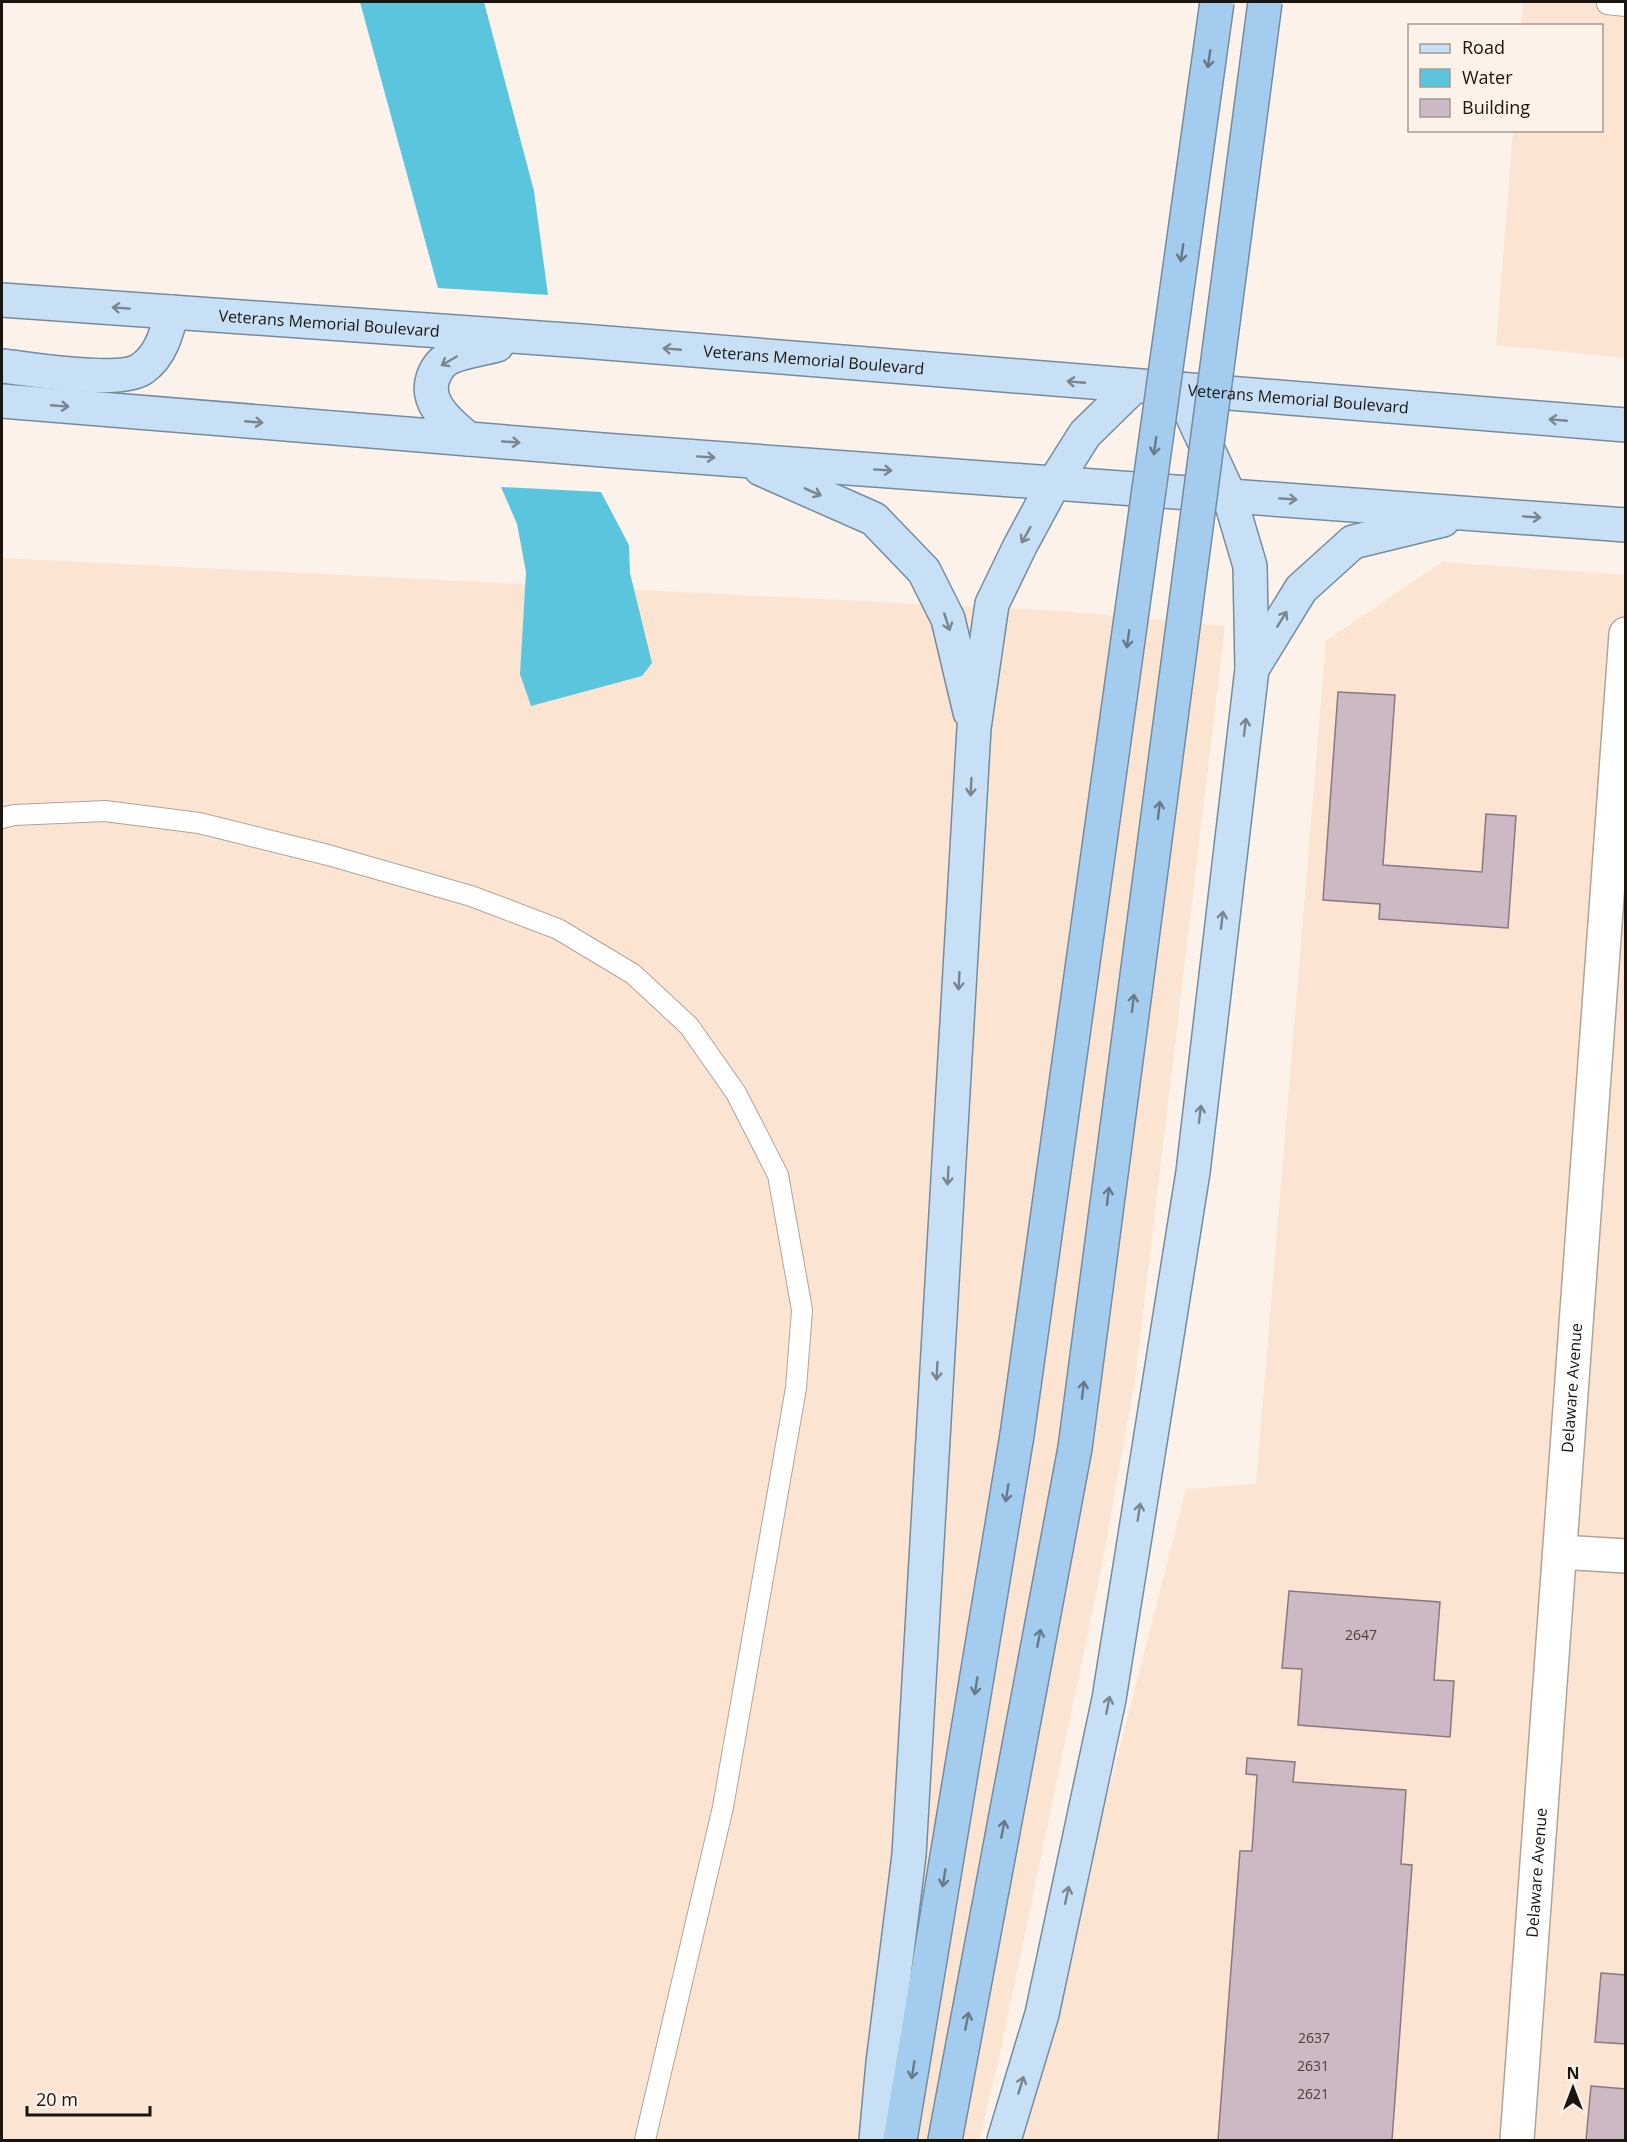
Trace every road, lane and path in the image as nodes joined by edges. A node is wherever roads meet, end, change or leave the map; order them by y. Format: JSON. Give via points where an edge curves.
{"nodes":[{"id":1,"x":1217,"y":2,"type":"edge"},
{"id":2,"x":1265,"y":2,"type":"edge"},
{"id":3,"x":2,"y":300,"type":"edge"},
{"id":4,"x":172,"y":312,"type":"junction"},
{"id":5,"x":525,"y":338,"type":"junction"},
{"id":6,"x":2,"y":366,"type":"edge"},
{"id":7,"x":1134,"y":386,"type":"junction"},
{"id":8,"x":1180,"y":389,"type":"junction"},
{"id":9,"x":2,"y":401,"type":"edge"},
{"id":10,"x":1626,"y":425,"type":"edge"},
{"id":11,"x":468,"y":439,"type":"junction"},
{"id":12,"x":741,"y":459,"type":"junction"},
{"id":13,"x":1054,"y":483,"type":"junction"},
{"id":14,"x":1229,"y":495,"type":"junction"},
{"id":15,"x":1473,"y":513,"type":"junction"},
{"id":16,"x":1626,"y":525,"type":"edge"},
{"id":17,"x":1626,"y":634,"type":"edge"},
{"id":18,"x":1252,"y":669,"type":"junction"},
{"id":19,"x":974,"y":728,"type":"junction"},
{"id":20,"x":1622,"y":731,"type":"edge"},
{"id":21,"x":2,"y":818,"type":"edge"},
{"id":22,"x":1560,"y":1552,"type":"junction"},
{"id":23,"x":1626,"y":1556,"type":"edge"},
{"id":24,"x":645,"y":2140,"type":"edge"},
{"id":25,"x":876,"y":2140,"type":"edge"},
{"id":26,"x":900,"y":2140,"type":"edge"},
{"id":27,"x":945,"y":2140,"type":"edge"},
{"id":28,"x":1004,"y":2140,"type":"edge"},
{"id":29,"x":1517,"y":2140,"type":"edge"}],
"edges":[{"from":1,"to":26,"type":"highway","one_way":true,"bridge":true,"via":[[1017,1436]]},
{"from":27,"to":2,"type":"highway","one_way":true,"bridge":true,"via":[[1075,1448]]},
{"from":4,"to":3,"type":"main road","name":"Veterans Memorial Boulevard","one_way":true},
{"from":4,"to":5,"type":"main road","name":"Veterans Memorial Boulevard"},
{"from":4,"to":6,"type":"main road","via":[[162,346],[143,369],[127,374],[92,375]]},
{"from":7,"to":5,"type":"main road","name":"Veterans Memorial Boulevard","one_way":true},
{"from":5,"to":11,"type":"main road","one_way":true,"via":[[450,358],[436,369],[430,388],[436,406]]},
{"from":7,"to":8,"type":"main road","name":"Veterans Memorial Boulevard"},
{"from":7,"to":13,"type":"main road","via":[[1085,434]]},
{"from":10,"to":8,"type":"main road","name":"Veterans Memorial Boulevard","one_way":true},
{"from":8,"to":14,"type":"main road"},
{"from":9,"to":11,"type":"main road","one_way":true},
{"from":11,"to":12,"type":"main road","one_way":true},
{"from":12,"to":13,"type":"main road","one_way":true},
{"from":12,"to":19,"type":"main road","one_way":true,"via":[[874,519],[924,571],[948,619]]},
{"from":13,"to":14,"type":"main road"},
{"from":13,"to":19,"type":"main road","one_way":true,"via":[[992,604]]},
{"from":14,"to":15,"type":"main road","one_way":true},
{"from":14,"to":18,"type":"main road","via":[[1250,566]]},
{"from":15,"to":16,"type":"main road","one_way":true},
{"from":18,"to":15,"type":"main road","one_way":true,"via":[[1301,590],[1353,542]]},
{"from":17,"to":20,"type":"street","name":"Delaware Avenue"},
{"from":28,"to":18,"type":"main road","one_way":true,"via":[[1042,2014],[1109,1699],[1193,1172]]},
{"from":19,"to":25,"type":"main road","one_way":true,"via":[[909,1855]]},
{"from":20,"to":22,"type":"street","name":"Delaware Avenue"},
{"from":21,"to":24,"type":"lane","via":[[105,811],[199,823],[471,896],[558,929],[633,974],[689,1026],[736,1094],[778,1175],[802,1310],[796,1388],[723,1807]]},
{"from":22,"to":23,"type":"street"},
{"from":22,"to":29,"type":"street","name":"Delaware Avenue"}]}
